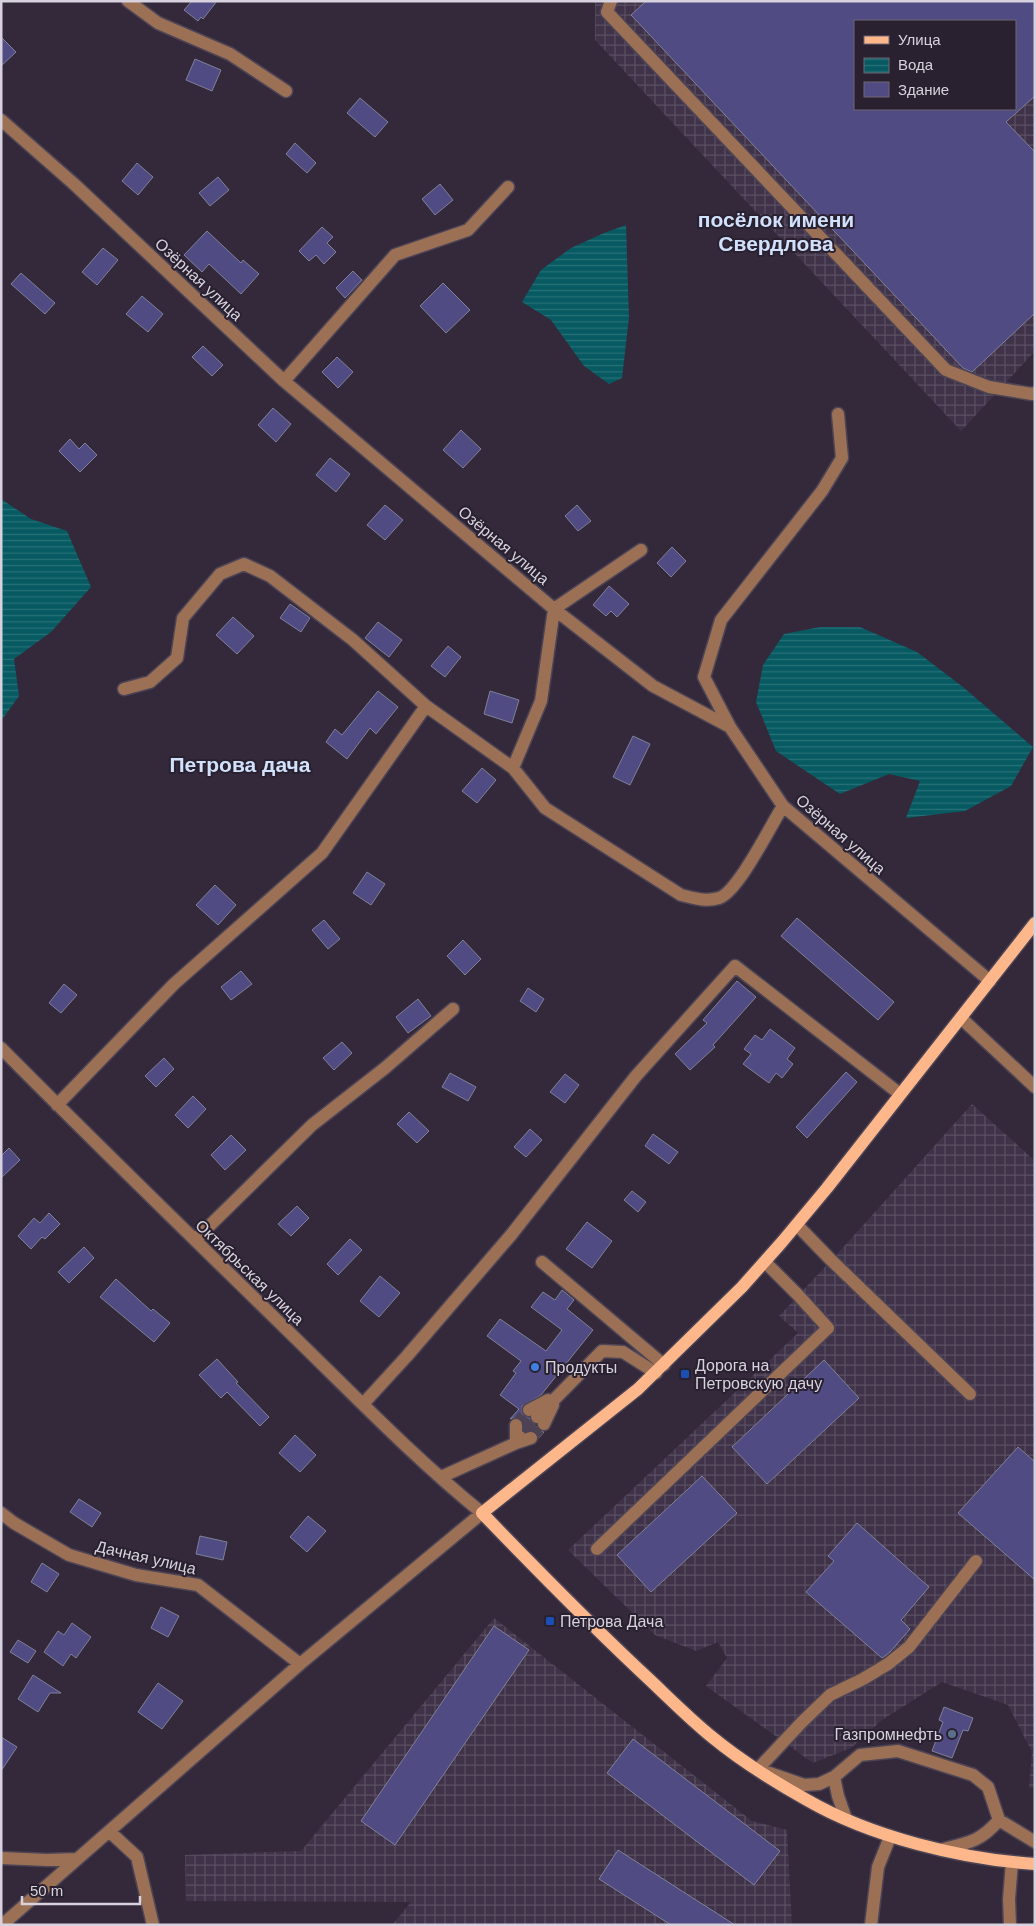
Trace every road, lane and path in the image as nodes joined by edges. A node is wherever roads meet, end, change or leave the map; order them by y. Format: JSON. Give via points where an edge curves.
{"nodes":[{"id":1,"x":128,"y":1,"type":"edge"},
{"id":2,"x":611,"y":1,"type":"edge"},
{"id":3,"x":286,"y":91,"type":"dead end"},
{"id":4,"x":1,"y":120,"type":"edge"},
{"id":5,"x":508,"y":186,"type":"dead end"},
{"id":6,"x":284,"y":381,"type":"junction"},
{"id":7,"x":1035,"y":393,"type":"edge"},
{"id":8,"x":838,"y":414,"type":"dead end"},
{"id":9,"x":641,"y":550,"type":"dead end"},
{"id":10,"x":554,"y":609,"type":"junction"},
{"id":11,"x":124,"y":689,"type":"dead end"},
{"id":12,"x":426,"y":706,"type":"junction"},
{"id":13,"x":730,"y":728,"type":"junction"},
{"id":14,"x":513,"y":768,"type":"junction"},
{"id":15,"x":783,"y":806,"type":"junction"},
{"id":16,"x":1035,"y":923,"type":"edge"},
{"id":17,"x":990,"y":981,"type":"junction"},
{"id":18,"x":453,"y":1009,"type":"dead end"},
{"id":19,"x":961,"y":1018,"type":"junction"},
{"id":20,"x":1,"y":1048,"type":"edge"},
{"id":21,"x":1035,"y":1087,"type":"edge"},
{"id":22,"x":900,"y":1094,"type":"junction"},
{"id":23,"x":58,"y":1105,"type":"junction"},
{"id":24,"x":797,"y":1224,"type":"junction"},
{"id":25,"x":195,"y":1240,"type":"junction"},
{"id":26,"x":542,"y":1262,"type":"dead end"},
{"id":27,"x":765,"y":1262,"type":"junction"},
{"id":28,"x":660,"y":1369,"type":"junction"},
{"id":29,"x":970,"y":1394,"type":"dead end"},
{"id":30,"x":557,"y":1396,"type":"junction"},
{"id":31,"x":363,"y":1404,"type":"junction"},
{"id":32,"x":524,"y":1431,"type":"tunnel mouth"},
{"id":33,"x":441,"y":1477,"type":"junction"},
{"id":34,"x":1,"y":1513,"type":"edge"},
{"id":35,"x":482,"y":1513,"type":"junction"},
{"id":36,"x":597,"y":1549,"type":"dead end"},
{"id":37,"x":976,"y":1561,"type":"dead end"},
{"id":38,"x":300,"y":1664,"type":"junction"},
{"id":39,"x":758,"y":1770,"type":"junction"},
{"id":40,"x":834,"y":1777,"type":"junction"},
{"id":41,"x":846,"y":1819,"type":"junction"},
{"id":42,"x":999,"y":1820,"type":"junction"},
{"id":43,"x":110,"y":1832,"type":"junction"},
{"id":44,"x":890,"y":1837,"type":"junction"},
{"id":45,"x":1035,"y":1842,"type":"edge"},
{"id":46,"x":943,"y":1849,"type":"junction"},
{"id":47,"x":1,"y":1858,"type":"edge"},
{"id":48,"x":77,"y":1859,"type":"junction"},
{"id":49,"x":1012,"y":1862,"type":"junction"},
{"id":50,"x":1035,"y":1864,"type":"edge"},
{"id":51,"x":2,"y":1925,"type":"edge"},
{"id":52,"x":153,"y":1925,"type":"edge"},
{"id":53,"x":871,"y":1925,"type":"edge"},
{"id":54,"x":1010,"y":1925,"type":"edge"}],
"edges":[{"from":1,"to":3,"type":"street","via":[[158,23],[230,54]]},
{"from":2,"to":7,"type":"street","via":[[607,12],[946,370],[989,387]]},
{"from":4,"to":6,"type":"street","name":"Озёрная улица"},
{"from":5,"to":6,"type":"street","via":[[468,230],[395,255]]},
{"from":6,"to":10,"type":"street","name":"Озёрная улица"},
{"from":8,"to":13,"type":"street","via":[[842,458],[822,491],[721,620],[704,677]]},
{"from":9,"to":10,"type":"street"},
{"from":10,"to":13,"type":"street","name":"Озёрная улица","via":[[654,686]]},
{"from":10,"to":14,"type":"street","via":[[541,701]]},
{"from":11,"to":12,"type":"street","via":[[150,682],[177,658],[183,618],[220,574],[244,564],[270,576],[354,640]]},
{"from":12,"to":14,"type":"street"},
{"from":12,"to":23,"type":"street","via":[[322,853],[174,984]]},
{"from":13,"to":15,"type":"street","name":"Озёрная улица"},
{"from":14,"to":15,"type":"street","via":[[545,808],[681,895],[702,900],[721,898],[735,886]]},
{"from":15,"to":17,"type":"street","name":"Озёрная улица"},
{"from":16,"to":17,"type":"main road"},
{"from":17,"to":19,"type":"main road"},
{"from":18,"to":25,"type":"street","via":[[312,1125]]},
{"from":19,"to":21,"type":"street"},
{"from":19,"to":22,"type":"main road"},
{"from":20,"to":23,"type":"street","name":"Октябрьская улица"},
{"from":22,"to":24,"type":"main road"},
{"from":22,"to":31,"type":"street","via":[[735,966],[636,1076],[511,1235]]},
{"from":23,"to":25,"type":"street","name":"Октябрьская улица"},
{"from":24,"to":27,"type":"main road"},
{"from":24,"to":29,"type":"street"},
{"from":25,"to":31,"type":"street","name":"Октябрьская улица"},
{"from":26,"to":28,"type":"street"},
{"from":27,"to":28,"type":"main road"},
{"from":27,"to":36,"type":"street","via":[[828,1328]]},
{"from":28,"to":30,"type":"street","via":[[623,1352],[602,1351]]},
{"from":28,"to":35,"type":"main road"},
{"from":30,"to":30,"type":"street","via":[[536,1417]]},
{"from":31,"to":33,"type":"street","name":"Октябрьская улица"},
{"from":32,"to":33,"type":"street","via":[[516,1443]]},
{"from":33,"to":35,"type":"street","name":"Октябрьская улица"},
{"from":34,"to":38,"type":"street","name":"Дачная улица","via":[[14,1524],[70,1555],[136,1575],[198,1584]]},
{"from":35,"to":38,"type":"street"},
{"from":35,"to":39,"type":"main road","via":[[594,1627],[673,1701],[713,1738]]},
{"from":37,"to":39,"type":"street","via":[[908,1647],[888,1664],[830,1695]]},
{"from":38,"to":43,"type":"street"},
{"from":39,"to":40,"type":"street","via":[[804,1785],[819,1784]]},
{"from":39,"to":41,"type":"main road","via":[[808,1801]]},
{"from":40,"to":41,"type":"street"},
{"from":40,"to":42,"type":"street","via":[[860,1754],[898,1751],[972,1775],[988,1787]]},
{"from":41,"to":44,"type":"main road"},
{"from":42,"to":45,"type":"street"},
{"from":42,"to":46,"type":"street","via":[[988,1833],[973,1842]]},
{"from":43,"to":48,"type":"street"},
{"from":43,"to":52,"type":"street","via":[[137,1857]]},
{"from":44,"to":46,"type":"main road"},
{"from":44,"to":53,"type":"street","via":[[878,1867]]},
{"from":46,"to":49,"type":"main road"},
{"from":47,"to":48,"type":"street"},
{"from":48,"to":51,"type":"street"},
{"from":49,"to":50,"type":"main road"},
{"from":49,"to":54,"type":"street"}]}
